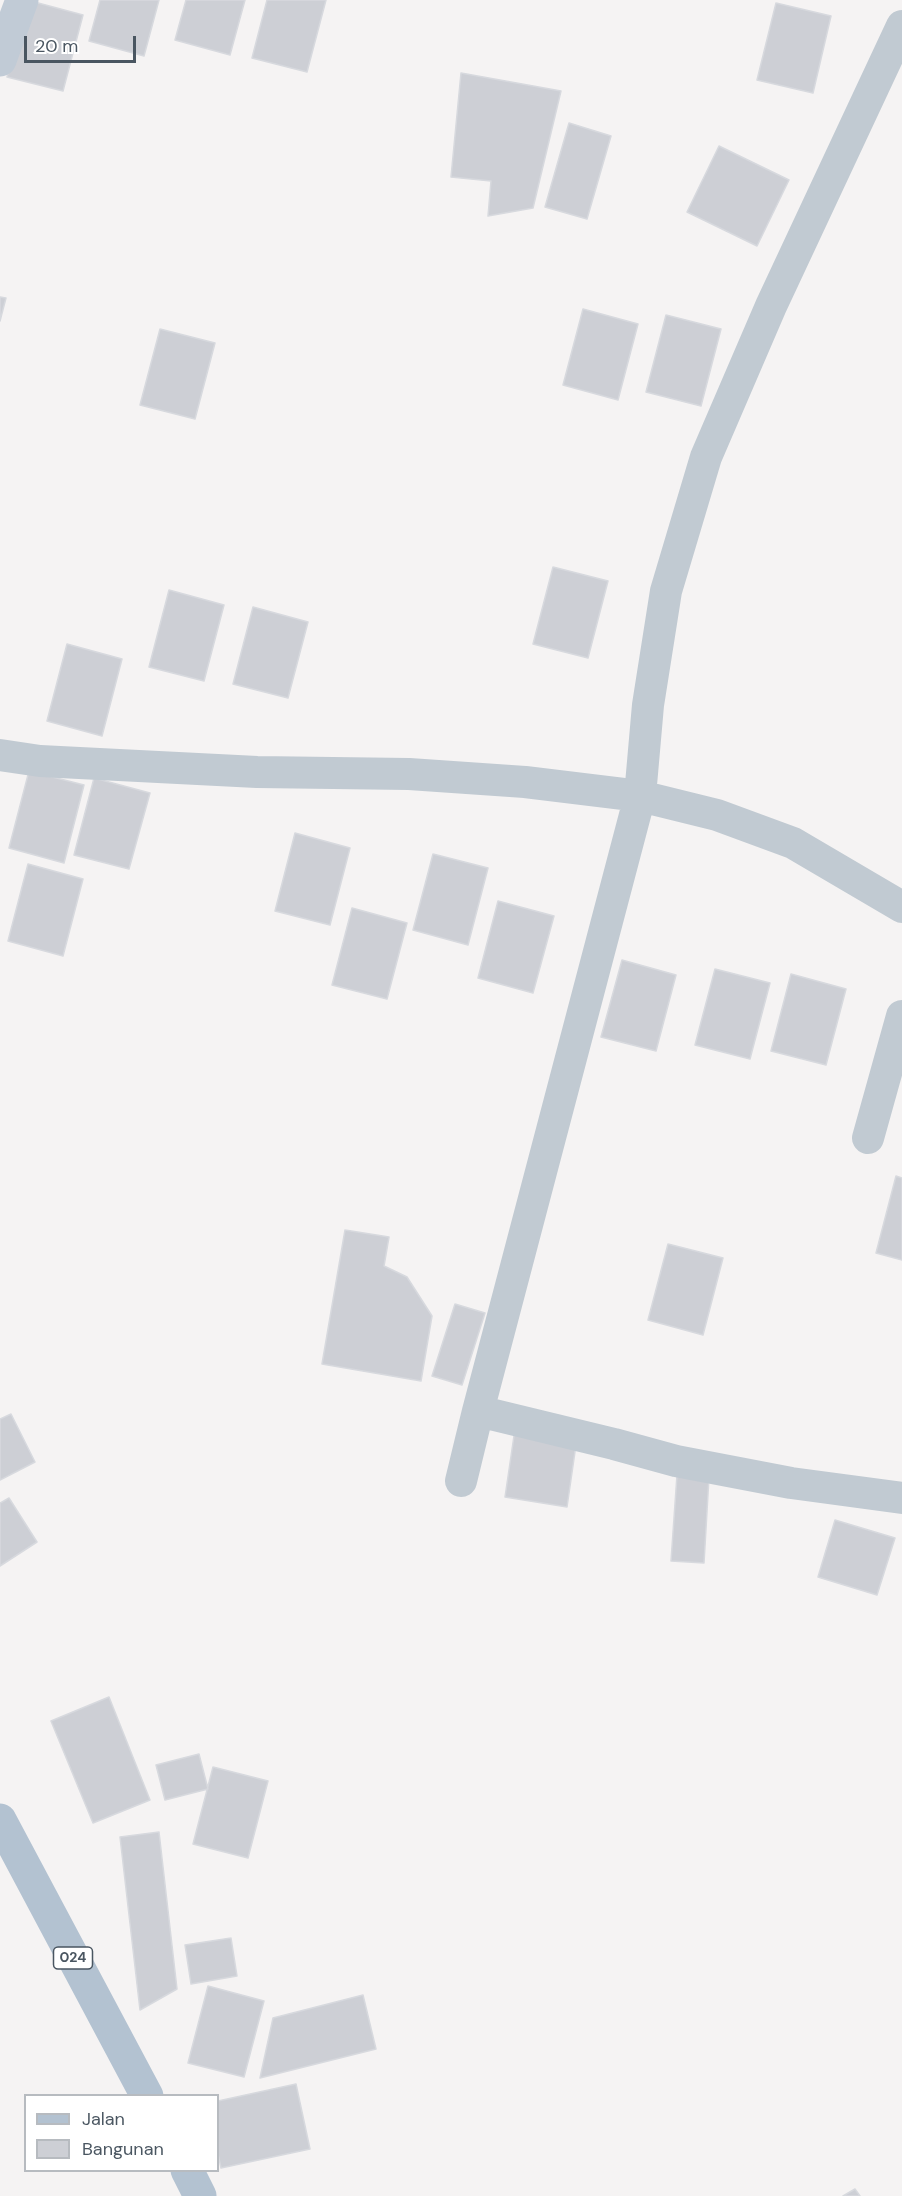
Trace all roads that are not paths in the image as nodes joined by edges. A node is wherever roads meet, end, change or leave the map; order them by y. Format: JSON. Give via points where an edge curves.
{"nodes":[{"id":1,"x":14,"y":3,"type":"edge"},
{"id":2,"x":902,"y":27,"type":"edge"},
{"id":3,"x":0,"y":60,"type":"edge"},
{"id":4,"x":0,"y":755,"type":"edge"},
{"id":5,"x":640,"y":796,"type":"junction"},
{"id":6,"x":902,"y":908,"type":"edge"},
{"id":7,"x":902,"y":1016,"type":"edge"},
{"id":8,"x":868,"y":1138,"type":"dead end"},
{"id":9,"x":478,"y":1411,"type":"junction"},
{"id":10,"x":461,"y":1481,"type":"dead end"},
{"id":11,"x":902,"y":1498,"type":"edge"},
{"id":12,"x":0,"y":1820,"type":"edge"},
{"id":13,"x":146,"y":2094,"type":"edge"},
{"id":14,"x":188,"y":2172,"type":"edge"},
{"id":15,"x":200,"y":2196,"type":"edge"}],
"edges":[{"from":1,"to":3,"type":"street"},
{"from":2,"to":5,"type":"street","via":[[771,306],[706,457],[666,591],[648,705]]},
{"from":4,"to":5,"type":"street","via":[[40,761],[257,772],[409,774],[525,782]]},
{"from":5,"to":6,"type":"street","via":[[717,815],[793,843]]},
{"from":5,"to":9,"type":"street"},
{"from":7,"to":8,"type":"street"},
{"from":9,"to":10,"type":"street"},
{"from":9,"to":11,"type":"street","via":[[676,1461],[791,1483]]},
{"from":12,"to":13,"type":"main road","number":"024"},
{"from":14,"to":15,"type":"main road"}]}
